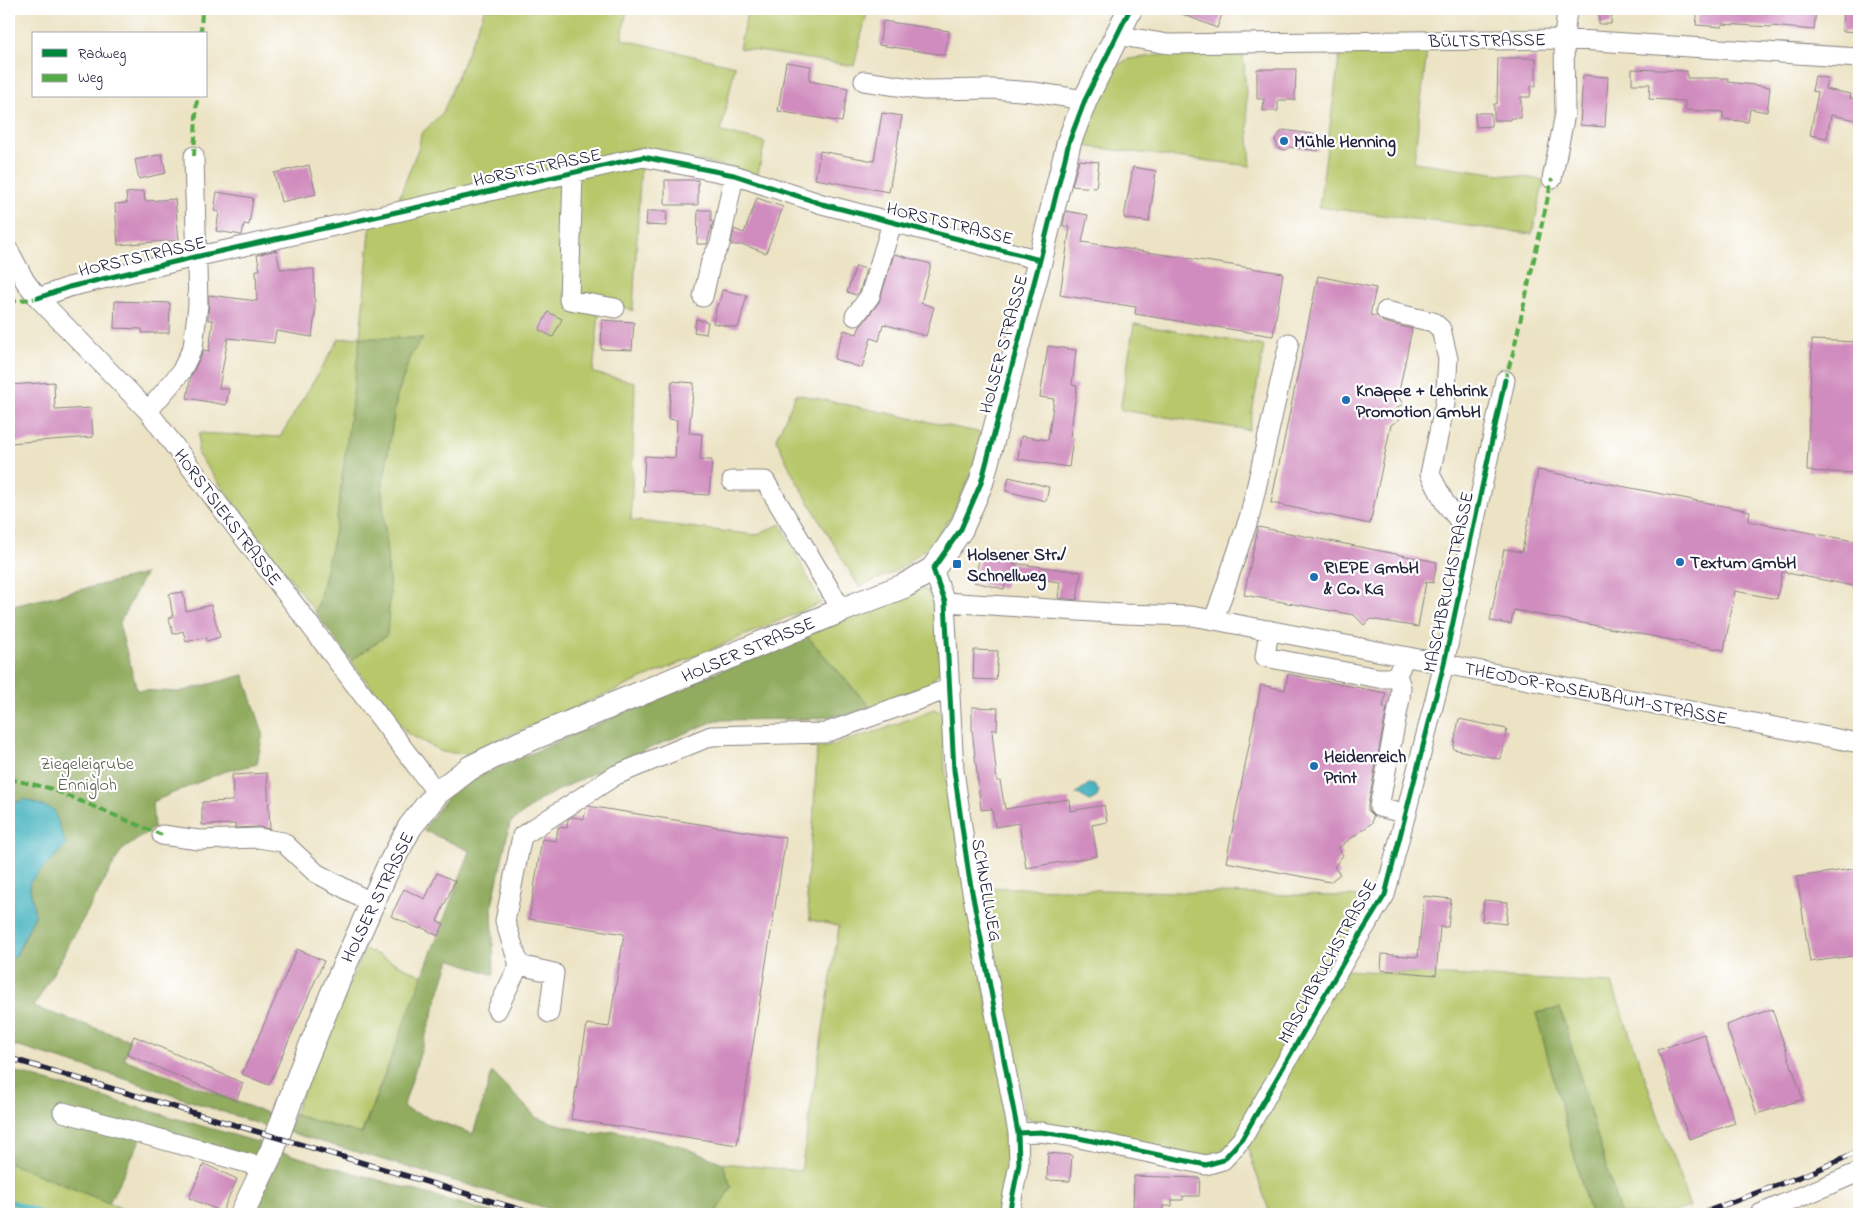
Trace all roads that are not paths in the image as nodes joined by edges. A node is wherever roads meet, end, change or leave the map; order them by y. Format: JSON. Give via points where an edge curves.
{"nodes":[{"id":1,"x":1130,"y":9,"type":"edge"},
{"id":2,"x":1567,"y":9,"type":"edge"},
{"id":3,"x":1116,"y":35,"type":"junction"},
{"id":4,"x":1564,"y":39,"type":"junction"},
{"id":5,"x":1859,"y":57,"type":"edge"},
{"id":6,"x":864,"y":81,"type":"dead end"},
{"id":7,"x":1084,"y":100,"type":"junction"},
{"id":8,"x":194,"y":156,"type":"dead end"},
{"id":9,"x":573,"y":173,"type":"junction"},
{"id":10,"x":734,"y":175,"type":"junction"},
{"id":11,"x":1552,"y":179,"type":"dead end"},
{"id":12,"x":892,"y":222,"type":"junction"},
{"id":13,"x":9,"y":251,"type":"edge"},
{"id":14,"x":195,"y":257,"type":"junction"},
{"id":15,"x":1040,"y":260,"type":"junction"},
{"id":16,"x":704,"y":297,"type":"dead end"},
{"id":17,"x":38,"y":298,"type":"junction"},
{"id":18,"x":615,"y":308,"type":"dead end"},
{"id":19,"x":1386,"y":311,"type":"dead end"},
{"id":20,"x":855,"y":316,"type":"dead end"},
{"id":21,"x":1289,"y":343,"type":"dead end"},
{"id":22,"x":1505,"y":380,"type":"dead end"},
{"id":23,"x":148,"y":411,"type":"junction"},
{"id":24,"x":732,"y":481,"type":"dead end"},
{"id":25,"x":1472,"y":536,"type":"junction"},
{"id":26,"x":933,"y":569,"type":"junction"},
{"id":27,"x":945,"y":602,"type":"junction"},
{"id":28,"x":842,"y":610,"type":"junction"},
{"id":29,"x":1214,"y":620,"type":"junction"},
{"id":30,"x":1269,"y":630,"type":"junction"},
{"id":31,"x":1405,"y":657,"type":"junction"},
{"id":32,"x":1444,"y":664,"type":"junction"},
{"id":33,"x":1397,"y":675,"type":"junction"},
{"id":34,"x":950,"y":688,"type":"junction"},
{"id":35,"x":1859,"y":743,"type":"edge"},
{"id":36,"x":437,"y":793,"type":"junction"},
{"id":37,"x":1407,"y":814,"type":"junction"},
{"id":38,"x":162,"y":834,"type":"dead end"},
{"id":39,"x":372,"y":902,"type":"junction"},
{"id":40,"x":519,"y":966,"type":"junction"},
{"id":41,"x":497,"y":1010,"type":"dead end"},
{"id":42,"x":549,"y":1013,"type":"dead end"},
{"id":43,"x":64,"y":1112,"type":"dead end"},
{"id":44,"x":1018,"y":1133,"type":"junction"},
{"id":45,"x":265,"y":1168,"type":"junction"},
{"id":46,"x":1859,"y":1172,"type":"edge"},
{"id":47,"x":242,"y":1214,"type":"edge"},
{"id":48,"x":1009,"y":1214,"type":"edge"},
{"id":49,"x":1760,"y":1214,"type":"edge"}],
"edges":[{"from":1,"to":3,"type":"main road","name":"HOLSER STRASSE"},
{"from":2,"to":4,"type":"street"},
{"from":3,"to":4,"type":"street","name":"BÜLTSTRASSE","via":[[1168,44]]},
{"from":3,"to":7,"type":"main road","name":"HOLSER STRASSE"},
{"from":4,"to":5,"type":"street","name":"BÜLTSTRASSE"},
{"from":4,"to":11,"type":"street","via":[[1565,114]]},
{"from":6,"to":7,"type":"street","via":[[924,90],[992,88]]},
{"from":7,"to":15,"type":"main road","name":"HOLSER STRASSE","via":[[1069,142]]},
{"from":8,"to":14,"type":"street"},
{"from":9,"to":10,"type":"street","name":"HORSTSTRASSE","via":[[643,157]]},
{"from":9,"to":14,"type":"street","name":"HORSTSTRASSE"},
{"from":9,"to":18,"type":"street","via":[[569,300]]},
{"from":10,"to":12,"type":"street","name":"HORSTSTRASSE","via":[[822,204]]},
{"from":10,"to":16,"type":"street","via":[[720,244],[711,260]]},
{"from":12,"to":15,"type":"street","name":"HORSTSTRASSE"},
{"from":12,"to":20,"type":"street","via":[[870,296]]},
{"from":13,"to":17,"type":"street","name":"HORSTSIEKSTRASSE"},
{"from":14,"to":17,"type":"street","name":"HORSTSTRASSE","via":[[69,287]]},
{"from":14,"to":23,"type":"street","via":[[198,305],[193,347],[181,372]]},
{"from":15,"to":26,"type":"main road","name":"HOLSER STRASSE","via":[[981,483],[961,529]]},
{"from":17,"to":23,"type":"street","name":"HORSTSIEKSTRASSE"},
{"from":19,"to":25,"type":"street","via":[[1433,322],[1441,329],[1448,359],[1445,404],[1430,474],[1445,503]]},
{"from":21,"to":29,"type":"street","via":[[1250,515]]},
{"from":22,"to":25,"type":"street","name":"MASCHBRUCHSTRASSE"},
{"from":23,"to":36,"type":"street","name":"HORSTSIEKSTRASSE"},
{"from":24,"to":28,"type":"street","via":[[764,481]]},
{"from":25,"to":32,"type":"street","name":"MASCHBRUCHSTRASSE"},
{"from":26,"to":27,"type":"street","name":"SCHNELLWEG"},
{"from":26,"to":28,"type":"main road","name":"HOLSER STRASSE","via":[[904,586]]},
{"from":27,"to":29,"type":"street","name":"THEODOR-ROSENBAUM-STRASSE","via":[[1192,616]]},
{"from":27,"to":34,"type":"street","name":"SCHNELLWEG"},
{"from":28,"to":36,"type":"main road","name":"HOLSER STRASSE","via":[[521,743],[470,768]]},
{"from":29,"to":30,"type":"street","name":"THEODOR-ROSENBAUM-STRASSE"},
{"from":30,"to":31,"type":"street","name":"THEODOR-ROSENBAUM-STRASSE"},
{"from":30,"to":33,"type":"street","via":[[1265,657],[1378,678]]},
{"from":31,"to":32,"type":"street","name":"THEODOR-ROSENBAUM-STRASSE"},
{"from":31,"to":33,"type":"street"},
{"from":32,"to":35,"type":"street","name":"THEODOR-ROSENBAUM-STRASSE"},
{"from":32,"to":37,"type":"street","name":"MASCHBRUCHSTRASSE"},
{"from":33,"to":37,"type":"street","via":[[1400,699],[1379,806]]},
{"from":34,"to":40,"type":"street","via":[[825,733],[711,736],[616,774],[522,836],[505,921]]},
{"from":34,"to":44,"type":"street","name":"SCHNELLWEG","via":[[954,770],[969,876]]},
{"from":36,"to":39,"type":"main road","name":"HOLSER STRASSE","via":[[410,827]]},
{"from":37,"to":44,"type":"street","name":"MASCHBRUCHSTRASSE","via":[[1385,895],[1242,1139],[1223,1160],[1206,1165],[1074,1137],[1041,1132]]},
{"from":38,"to":39,"type":"street","via":[[199,840],[258,838],[283,842],[316,873]]},
{"from":39,"to":45,"type":"main road","name":"HOLSER STRASSE","via":[[338,978]]},
{"from":40,"to":41,"type":"street"},
{"from":40,"to":42,"type":"street","via":[[554,973]]},
{"from":43,"to":45,"type":"street"},
{"from":44,"to":48,"type":"street","name":"SCHNELLWEG","via":[[1019,1164]]},
{"from":45,"to":47,"type":"main road","name":"HOLSER STRASSE"},
{"from":46,"to":49,"type":"street"}]}
